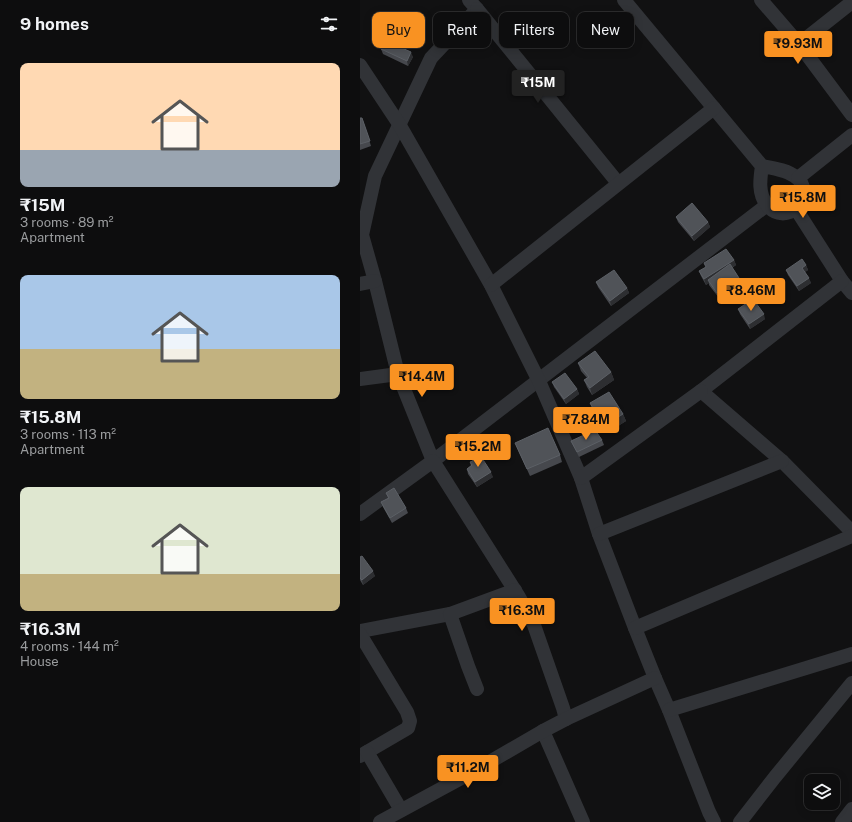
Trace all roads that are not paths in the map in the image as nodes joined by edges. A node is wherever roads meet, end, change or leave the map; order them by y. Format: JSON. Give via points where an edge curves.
{"nodes":[{"id":1,"x":761,"y":0,"type":"edge"},
{"id":2,"x":629,"y":2,"type":"edge"},
{"id":3,"x":852,"y":2,"type":"edge"},
{"id":4,"x":473,"y":5,"type":"edge"},
{"id":5,"x":799,"y":44,"type":"junction"},
{"id":6,"x":360,"y":65,"type":"edge"},
{"id":7,"x":714,"y":108,"type":"junction"},
{"id":8,"x":852,"y":115,"type":"edge"},
{"id":9,"x":399,"y":124,"type":"junction"},
{"id":10,"x":852,"y":135,"type":"edge"},
{"id":11,"x":762,"y":166,"type":"junction"},
{"id":12,"x":798,"y":178,"type":"junction"},
{"id":13,"x":618,"y":183,"type":"junction"},
{"id":14,"x":767,"y":205,"type":"junction"},
{"id":15,"x":796,"y":209,"type":"junction"},
{"id":16,"x":375,"y":281,"type":"junction"},
{"id":17,"x":842,"y":281,"type":"junction"},
{"id":18,"x":360,"y":284,"type":"edge"},
{"id":19,"x":491,"y":285,"type":"junction"},
{"id":20,"x":852,"y":294,"type":"edge"},
{"id":21,"x":398,"y":374,"type":"junction"},
{"id":22,"x":360,"y":379,"type":"edge"},
{"id":23,"x":539,"y":381,"type":"junction"},
{"id":24,"x":701,"y":391,"type":"junction"},
{"id":25,"x":433,"y":461,"type":"junction"},
{"id":26,"x":782,"y":461,"type":"junction"},
{"id":27,"x":581,"y":478,"type":"junction"},
{"id":28,"x":360,"y":514,"type":"edge"},
{"id":29,"x":852,"y":532,"type":"edge"},
{"id":30,"x":599,"y":534,"type":"junction"},
{"id":31,"x":852,"y":536,"type":"edge"},
{"id":32,"x":515,"y":590,"type":"junction"},
{"id":33,"x":450,"y":614,"type":"junction"},
{"id":34,"x":635,"y":628,"type":"junction"},
{"id":35,"x":360,"y":632,"type":"edge"},
{"id":36,"x":852,"y":654,"type":"edge"},
{"id":37,"x":654,"y":678,"type":"junction"},
{"id":38,"x":852,"y":683,"type":"edge"},
{"id":39,"x":477,"y":689,"type":"dead end"},
{"id":40,"x":669,"y":710,"type":"junction"},
{"id":41,"x":566,"y":719,"type":"junction"},
{"id":42,"x":543,"y":731,"type":"junction"},
{"id":43,"x":364,"y":754,"type":"edge"},
{"id":44,"x":852,"y":809,"type":"edge"},
{"id":45,"x":401,"y":810,"type":"junction"},
{"id":46,"x":380,"y":822,"type":"edge"},
{"id":47,"x":583,"y":822,"type":"edge"},
{"id":48,"x":714,"y":822,"type":"edge"},
{"id":49,"x":740,"y":822,"type":"edge"},
{"id":50,"x":842,"y":822,"type":"edge"}],
"edges":[{"from":1,"to":5,"type":"street"},
{"from":2,"to":7,"type":"street"},
{"from":3,"to":5,"type":"street"},
{"from":4,"to":9,"type":"street","via":[[431,58]]},
{"from":4,"to":13,"type":"street"},
{"from":5,"to":8,"type":"street"},
{"from":6,"to":9,"type":"street"},
{"from":7,"to":11,"type":"street"},
{"from":7,"to":13,"type":"street"},
{"from":9,"to":16,"type":"street","via":[[375,176],[362,235]]},
{"from":9,"to":19,"type":"street"},
{"from":10,"to":12,"type":"street"},
{"from":11,"to":12,"type":"street","via":[[775,168]]},
{"from":11,"to":14,"type":"street","via":[[760,180]]},
{"from":12,"to":15,"type":"street","via":[[804,192],[801,204]]},
{"from":13,"to":19,"type":"street"},
{"from":14,"to":15,"type":"street","via":[[779,213]]},
{"from":14,"to":23,"type":"street"},
{"from":15,"to":17,"type":"street"},
{"from":16,"to":18,"type":"street"},
{"from":16,"to":21,"type":"street"},
{"from":17,"to":20,"type":"street"},
{"from":17,"to":24,"type":"street"},
{"from":19,"to":23,"type":"street"},
{"from":21,"to":22,"type":"street"},
{"from":21,"to":25,"type":"street"},
{"from":23,"to":25,"type":"street"},
{"from":23,"to":27,"type":"street"},
{"from":24,"to":26,"type":"street"},
{"from":24,"to":27,"type":"street"},
{"from":25,"to":28,"type":"street"},
{"from":25,"to":32,"type":"street"},
{"from":26,"to":29,"type":"street"},
{"from":26,"to":30,"type":"street"},
{"from":27,"to":30,"type":"street"},
{"from":30,"to":34,"type":"street"},
{"from":31,"to":34,"type":"street"},
{"from":32,"to":33,"type":"street"},
{"from":32,"to":41,"type":"street","via":[[534,625]]},
{"from":33,"to":35,"type":"street"},
{"from":33,"to":39,"type":"street"},
{"from":34,"to":37,"type":"street"},
{"from":35,"to":43,"type":"street","via":[[410,721],[408,728]]},
{"from":36,"to":40,"type":"street"},
{"from":37,"to":40,"type":"street"},
{"from":37,"to":41,"type":"street"},
{"from":38,"to":49,"type":"street"},
{"from":40,"to":48,"type":"street"},
{"from":41,"to":42,"type":"street"},
{"from":42,"to":45,"type":"street"},
{"from":42,"to":47,"type":"street"},
{"from":43,"to":45,"type":"street"},
{"from":44,"to":50,"type":"street"},
{"from":45,"to":46,"type":"street"}]}
